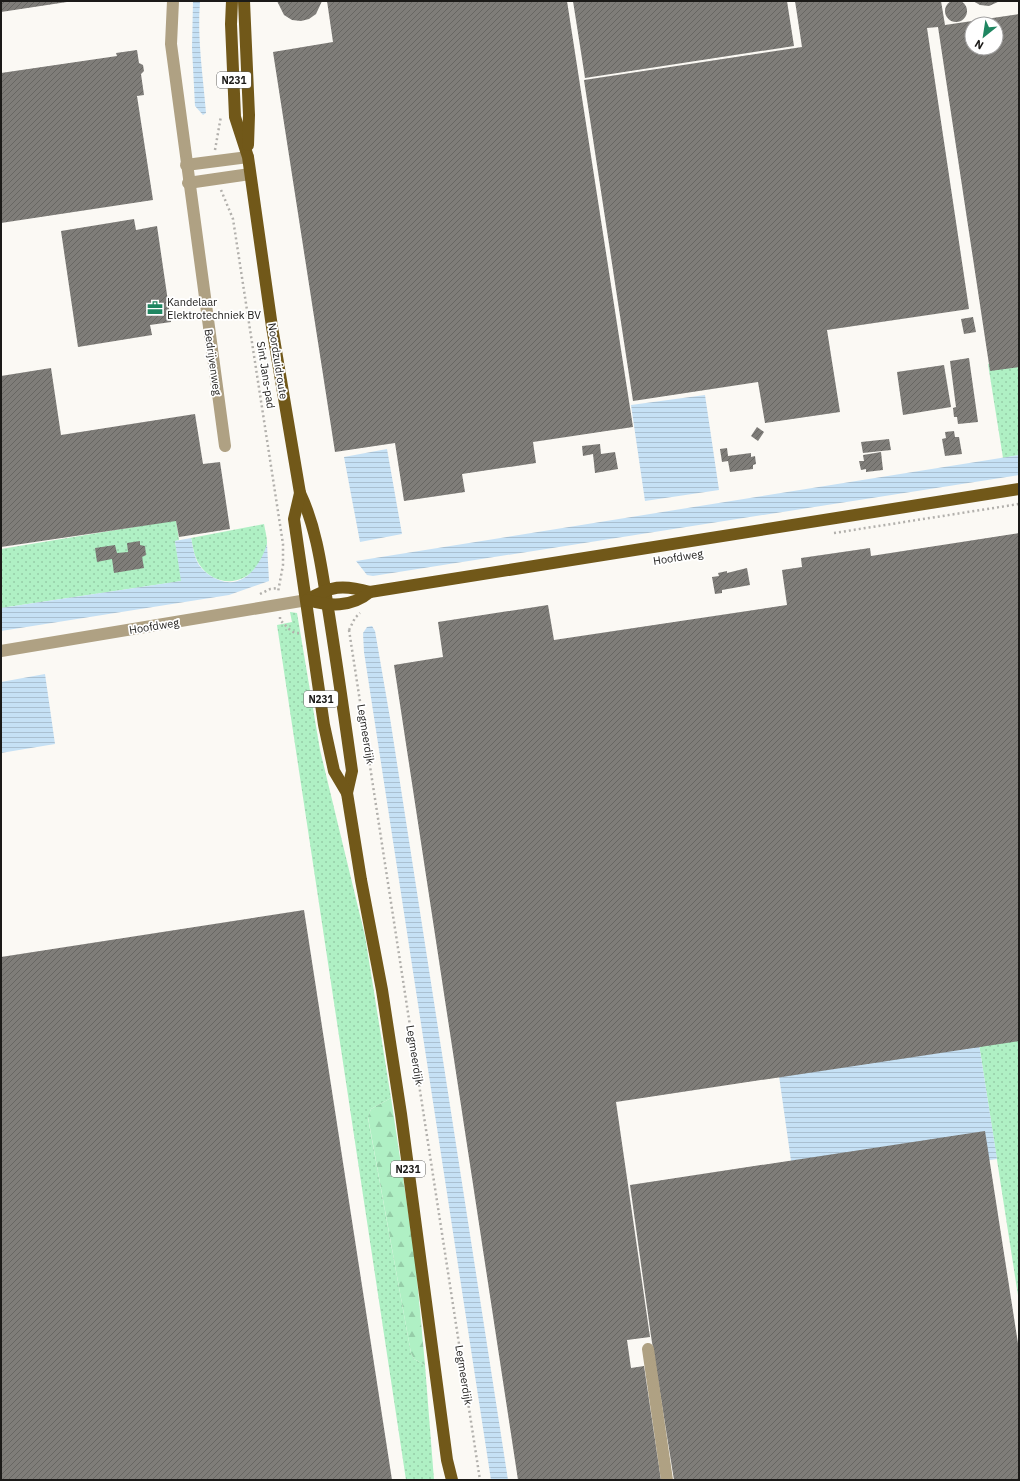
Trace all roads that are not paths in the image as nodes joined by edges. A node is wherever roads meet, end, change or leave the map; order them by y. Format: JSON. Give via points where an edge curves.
{"nodes":[{"id":1,"x":173,"y":1,"type":"edge"},
{"id":2,"x":232,"y":1,"type":"edge"},
{"id":3,"x":244,"y":1,"type":"edge"},
{"id":4,"x":248,"y":157,"type":"junction"},
{"id":5,"x":186,"y":165,"type":"junction"},
{"id":6,"x":250,"y":174,"type":"junction"},
{"id":7,"x":188,"y":183,"type":"junction"},
{"id":8,"x":225,"y":446,"type":"dead end"},
{"id":9,"x":1019,"y":489,"type":"edge"},
{"id":10,"x":300,"y":493,"type":"junction"},
{"id":11,"x":325,"y":590,"type":"junction"},
{"id":12,"x":370,"y":592,"type":"junction"},
{"id":13,"x":307,"y":600,"type":"junction"},
{"id":14,"x":328,"y":606,"type":"junction"},
{"id":15,"x":1,"y":651,"type":"edge"},
{"id":16,"x":348,"y":793,"type":"junction"},
{"id":17,"x":648,"y":1349,"type":"dead end"},
{"id":18,"x":447,"y":1460,"type":"junction"},
{"id":19,"x":446,"y":1480,"type":"edge"},
{"id":20,"x":452,"y":1480,"type":"edge"},
{"id":21,"x":667,"y":1480,"type":"edge"}],
"edges":[{"from":1,"to":5,"type":"street","name":"Bedrijvenweg","via":[[171,44]]},
{"from":2,"to":4,"type":"main road","name":"Noordzuidroute","number":"N231","via":[[235,117]]},
{"from":3,"to":4,"type":"main road","name":"Noordzuidroute","number":"N231","via":[[249,115]]},
{"from":4,"to":5,"type":"street"},
{"from":4,"to":6,"type":"main road","name":"Noordzuidroute","number":"N231"},
{"from":5,"to":7,"type":"street","name":"Bedrijvenweg"},
{"from":6,"to":7,"type":"street"},
{"from":6,"to":10,"type":"main road","name":"Noordzuidroute","number":"N231"},
{"from":7,"to":8,"type":"street","name":"Bedrijvenweg"},
{"from":9,"to":12,"type":"main road","name":"Hoofdweg"},
{"from":10,"to":11,"type":"main road","name":"Noordzuidroute","number":"N231","via":[[311,519]]},
{"from":10,"to":13,"type":"main road","name":"Noordzuidroute","number":"N231","via":[[294,519]]},
{"from":11,"to":12,"type":"main road","name":"Hoofdweg","via":[[350,586]]},
{"from":11,"to":13,"type":"main road","name":"Hoofdweg"},
{"from":11,"to":14,"type":"main road","name":"Noordzuidroute","number":"N231"},
{"from":12,"to":14,"type":"main road","name":"Hoofdweg","via":[[360,600]]},
{"from":13,"to":14,"type":"main road","name":"Hoofdweg"},
{"from":13,"to":15,"type":"street","name":"Hoofdweg"},
{"from":13,"to":16,"type":"main road","name":"Legmeerdijk","number":"N231","via":[[324,725],[334,771]]},
{"from":14,"to":16,"type":"main road","name":"Legmeerdijk","number":"N231","via":[[352,770]]},
{"from":16,"to":18,"type":"main road","name":"Legmeerdijk","number":"N231","via":[[398,1091]]},
{"from":17,"to":21,"type":"street"},
{"from":18,"to":19,"type":"main road","name":"Legmeerdijk","number":"N231"},
{"from":18,"to":20,"type":"main road","name":"Legmeerdijk","number":"N231"}]}
